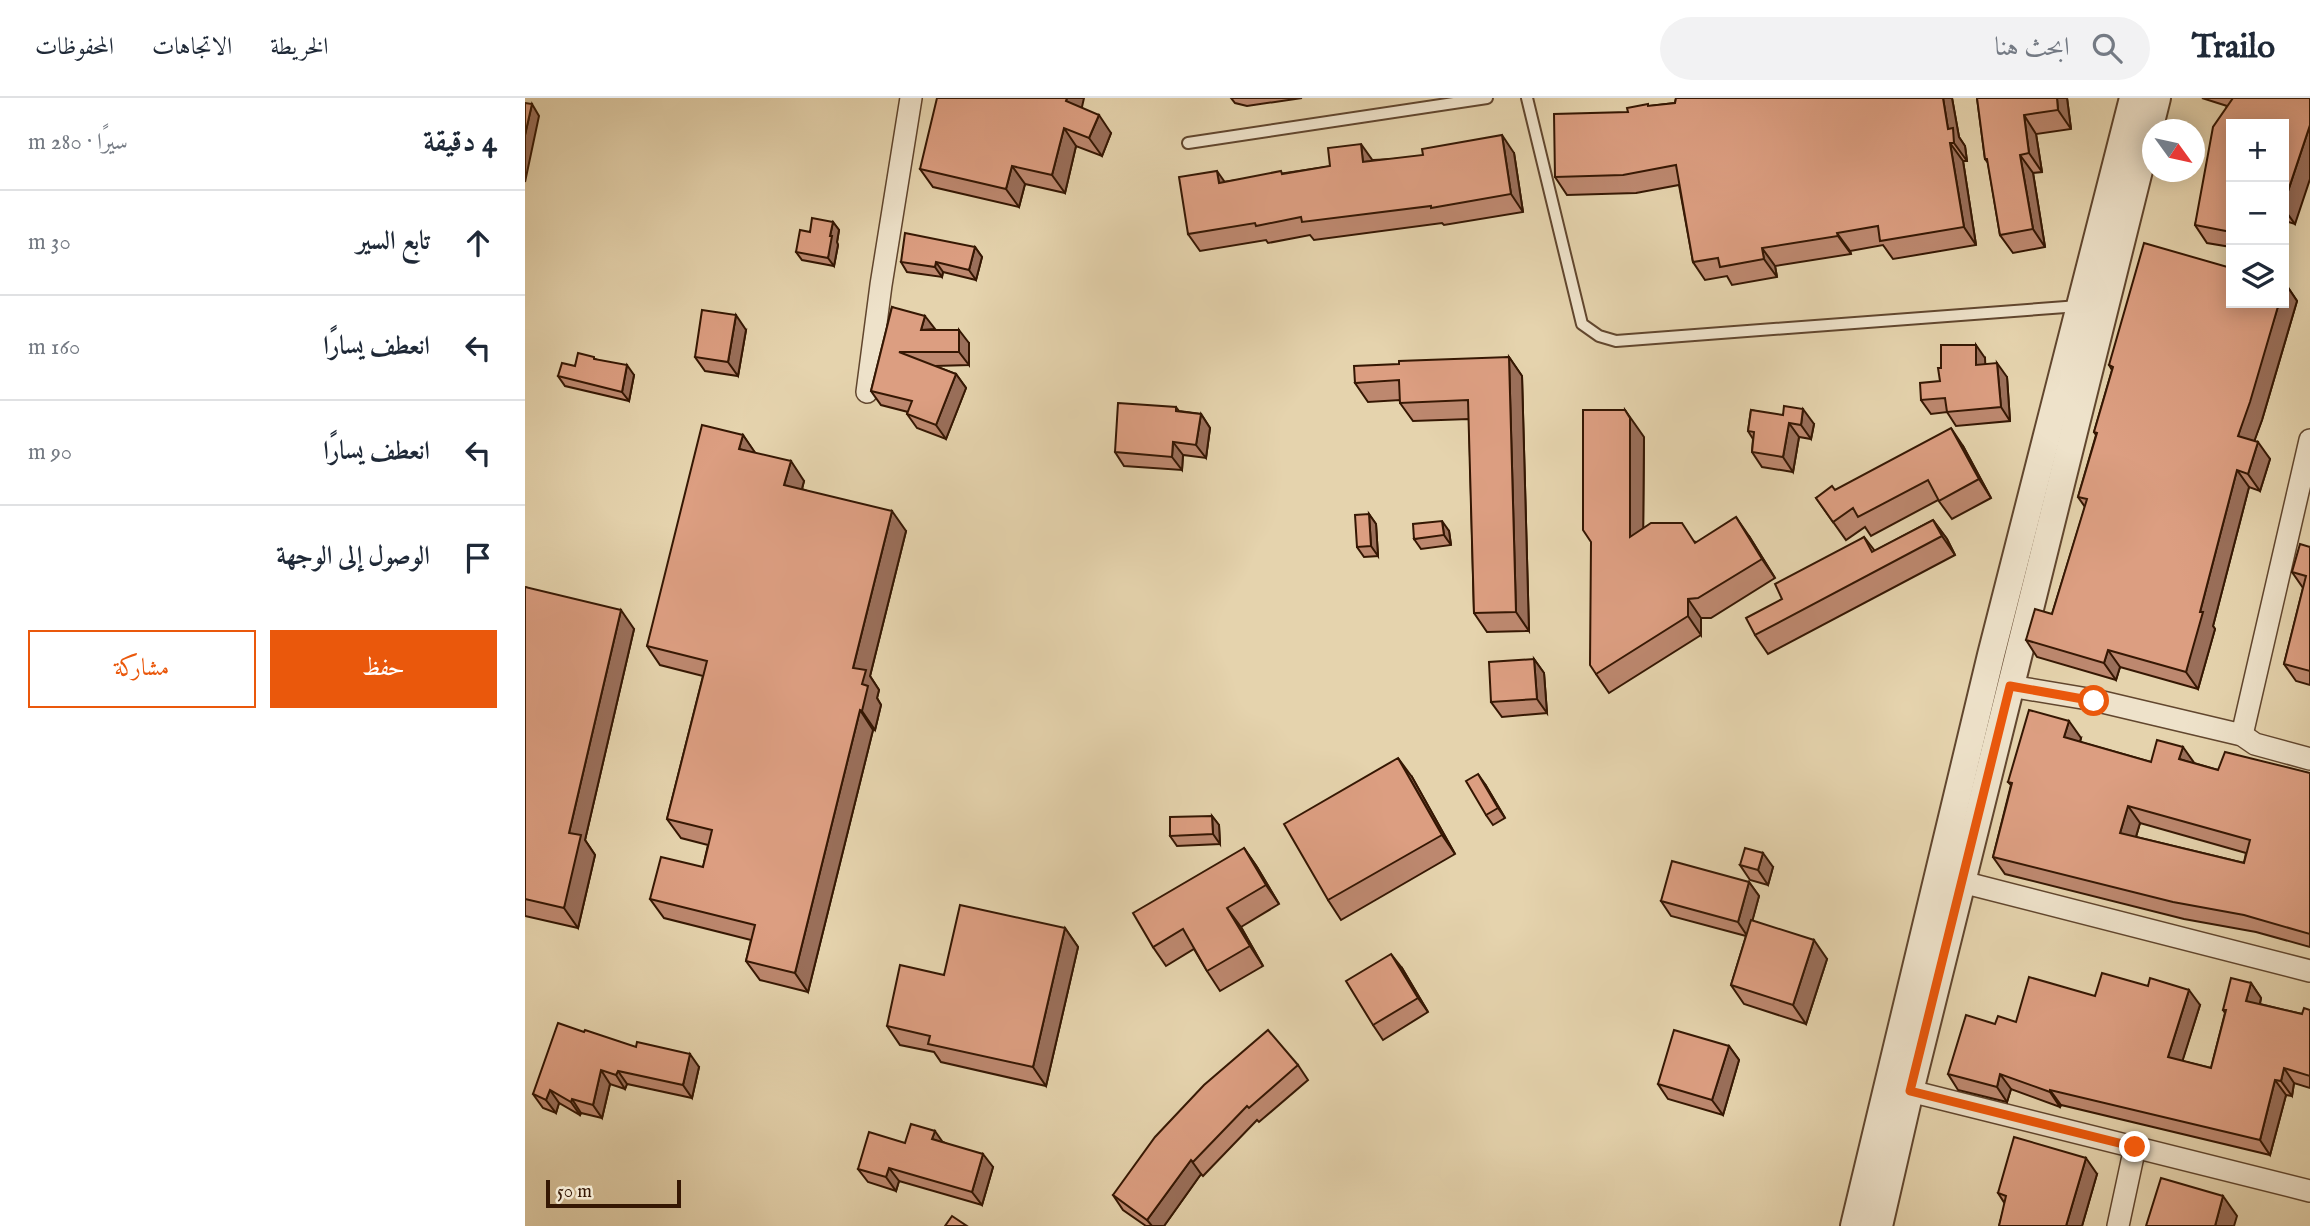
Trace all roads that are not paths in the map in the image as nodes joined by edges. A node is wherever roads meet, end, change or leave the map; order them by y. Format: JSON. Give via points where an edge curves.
{"nodes":[{"id":1,"x":911,"y":98,"type":"edge"},
{"id":2,"x":1487,"y":98,"type":"edge"},
{"id":3,"x":1527,"y":98,"type":"edge"},
{"id":4,"x":2133,"y":98,"type":"edge"},
{"id":5,"x":2157,"y":98,"type":"edge"},
{"id":6,"x":1188,"y":143,"type":"dead end"},
{"id":7,"x":2080,"y":306,"type":"junction"},
{"id":8,"x":867,"y":391,"type":"dead end"},
{"id":9,"x":2310,"y":440,"type":"edge"},
{"id":10,"x":2010,"y":686,"type":"junction"},
{"id":11,"x":2242,"y":735,"type":"junction"},
{"id":12,"x":2310,"y":760,"type":"edge"},
{"id":13,"x":1962,"y":882,"type":"junction"},
{"id":14,"x":2310,"y":971,"type":"edge"},
{"id":15,"x":1910,"y":1091,"type":"junction"},
{"id":16,"x":2135,"y":1147,"type":"junction"},
{"id":17,"x":2310,"y":1191,"type":"edge"},
{"id":18,"x":1854,"y":1226,"type":"edge"},
{"id":19,"x":1879,"y":1226,"type":"edge"},
{"id":20,"x":2118,"y":1226,"type":"edge"}],
"edges":[{"from":1,"to":8,"type":"street"},
{"from":2,"to":6,"type":"lane"},
{"from":3,"to":7,"type":"lane","via":[[1582,324],[1599,336],[1616,341]]},
{"from":4,"to":7,"type":"street"},
{"from":5,"to":10,"type":"street"},
{"from":7,"to":18,"type":"street","via":[[1987,668]]},
{"from":9,"to":11,"type":"street"},
{"from":10,"to":11,"type":"street"},
{"from":10,"to":13,"type":"street"},
{"from":11,"to":12,"type":"street","via":[[2255,744]]},
{"from":13,"to":14,"type":"street"},
{"from":13,"to":15,"type":"street"},
{"from":15,"to":16,"type":"street"},
{"from":15,"to":19,"type":"street"},
{"from":16,"to":17,"type":"street"},
{"from":16,"to":20,"type":"street"}]}
